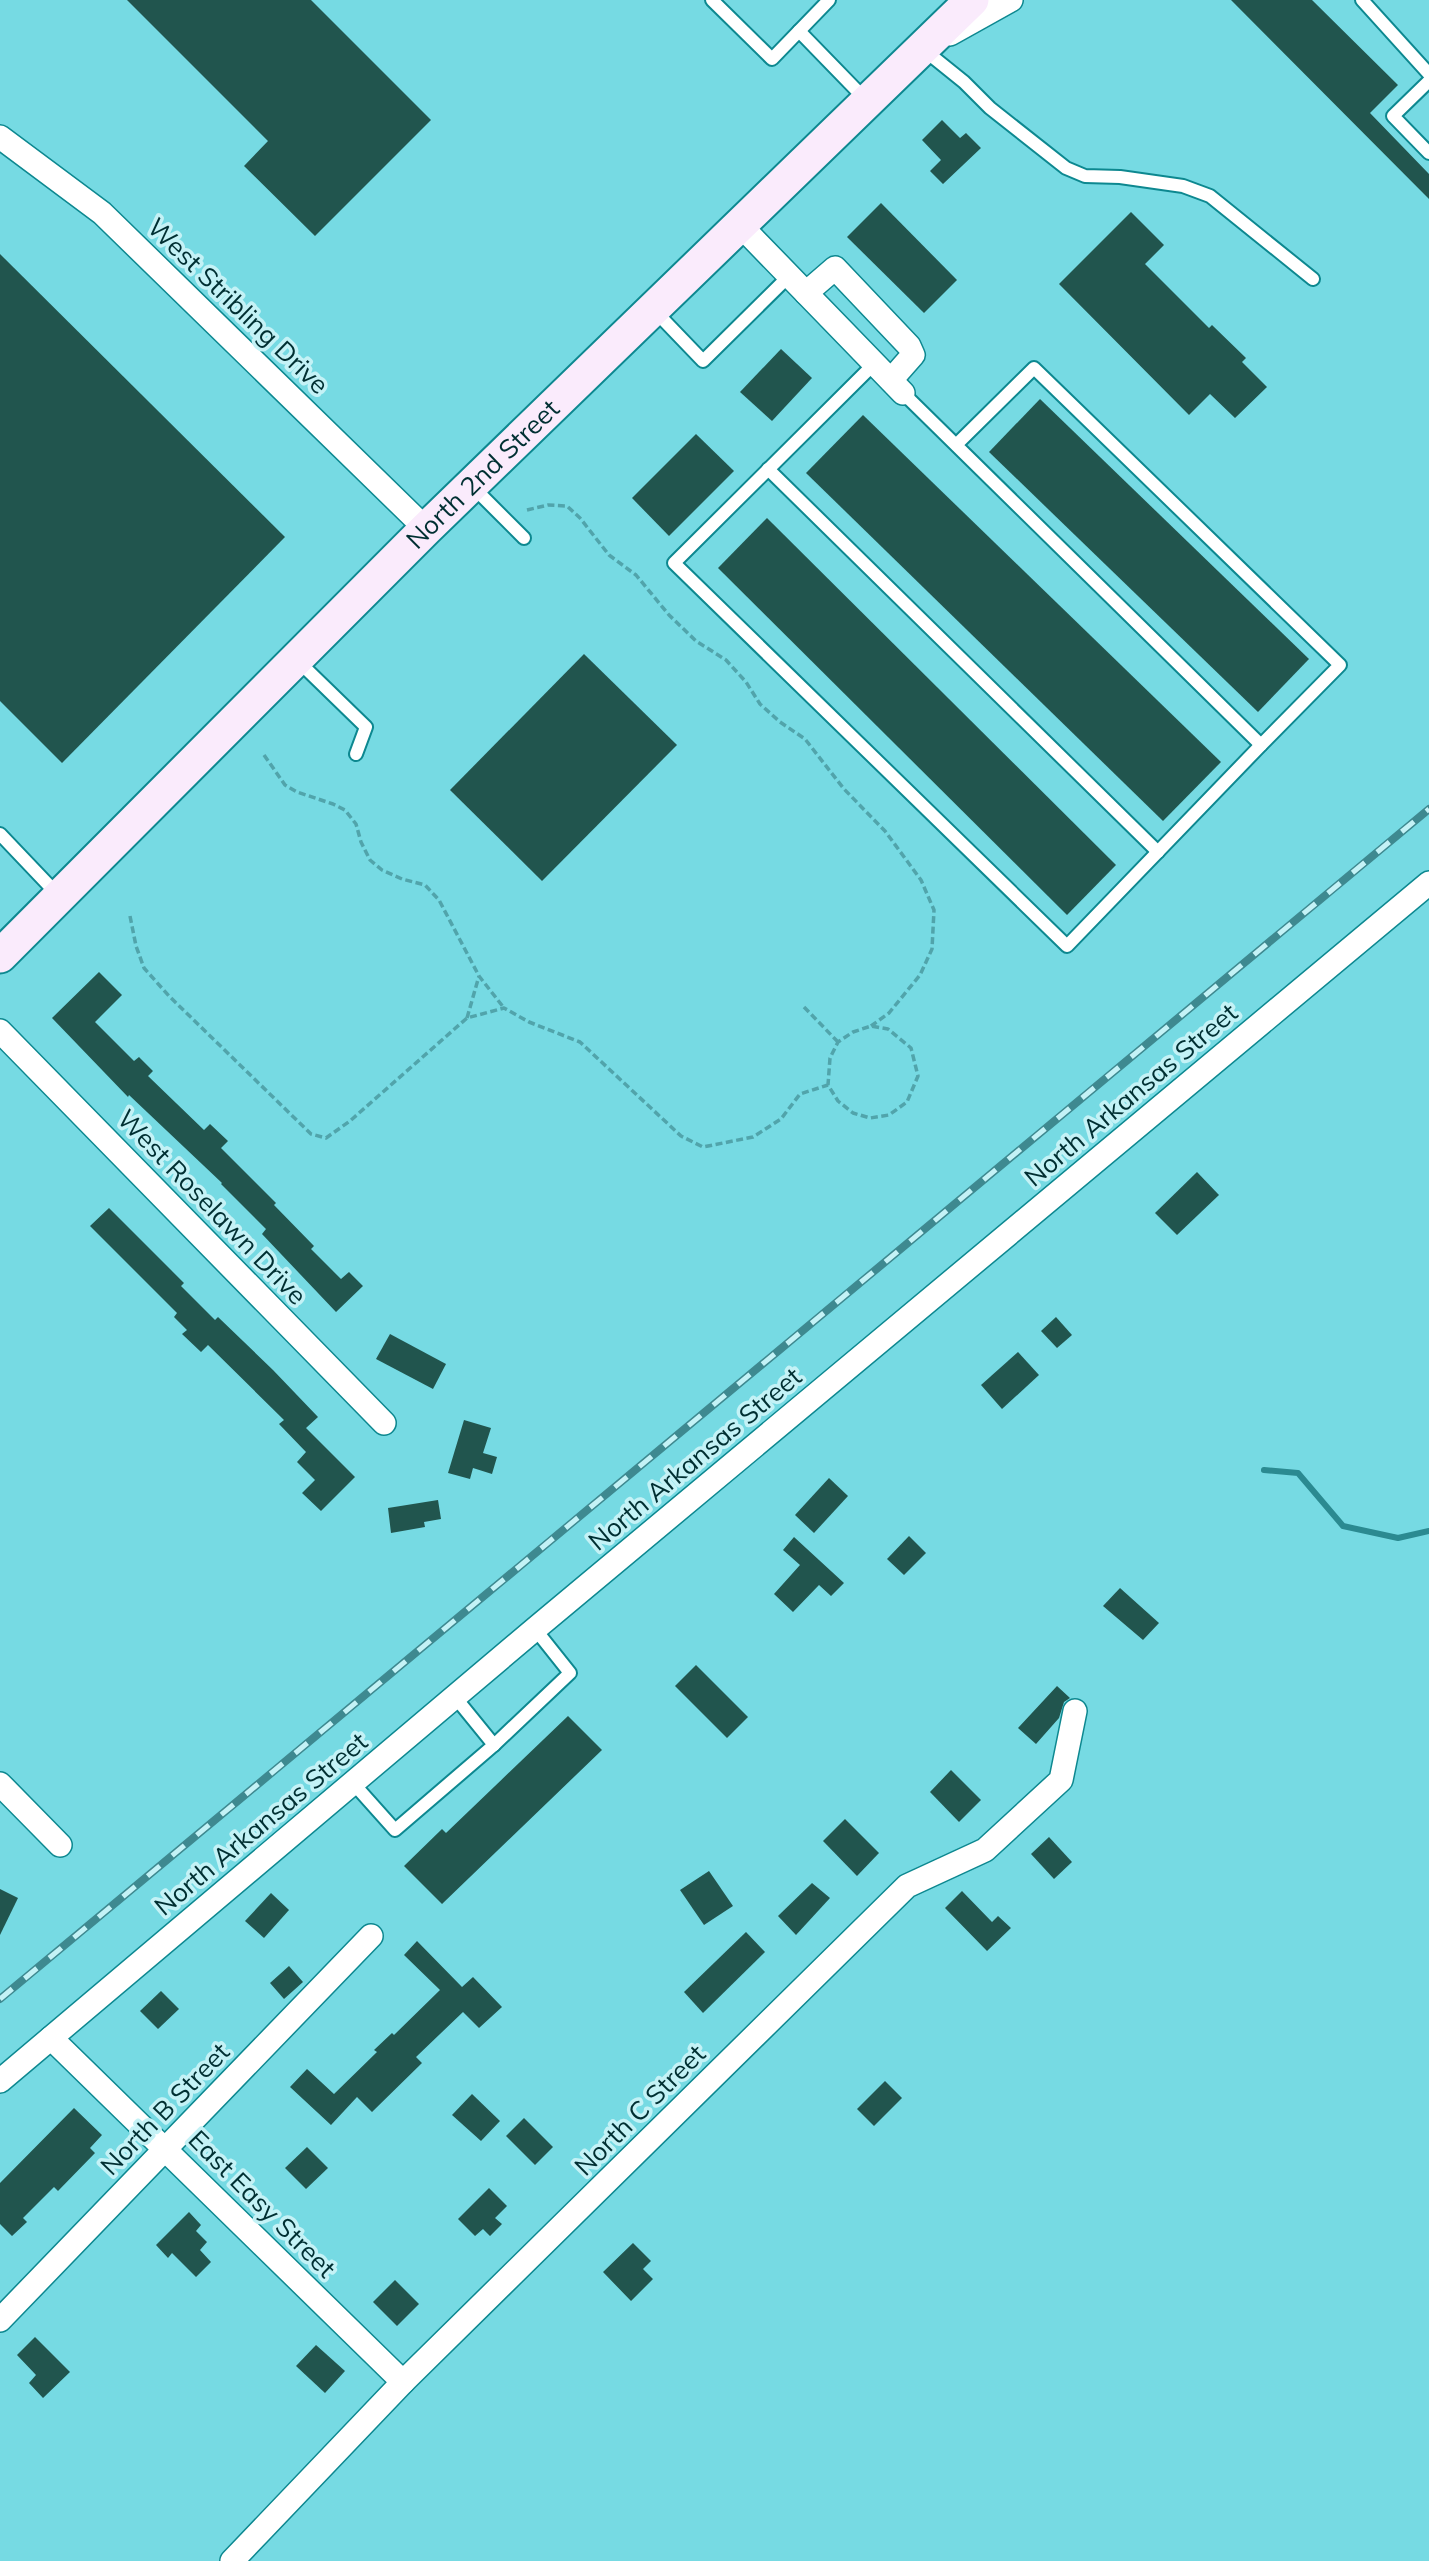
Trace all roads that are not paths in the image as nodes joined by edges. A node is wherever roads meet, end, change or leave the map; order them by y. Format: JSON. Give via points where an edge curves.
{"nodes":[{"id":1,"x":712,"y":0,"type":"edge"},
{"id":2,"x":829,"y":0,"type":"edge"},
{"id":3,"x":972,"y":0,"type":"edge"},
{"id":4,"x":1011,"y":0,"type":"edge"},
{"id":5,"x":1362,"y":0,"type":"edge"},
{"id":6,"x":799,"y":31,"type":"junction"},
{"id":7,"x":923,"y":49,"type":"junction"},
{"id":8,"x":1429,"y":74,"type":"edge"},
{"id":9,"x":1429,"y":80,"type":"edge"},
{"id":10,"x":868,"y":102,"type":"junction"},
{"id":11,"x":0,"y":137,"type":"edge"},
{"id":12,"x":1429,"y":153,"type":"edge"},
{"id":13,"x":740,"y":226,"type":"junction"},
{"id":14,"x":789,"y":275,"type":"junction"},
{"id":15,"x":1313,"y":279,"type":"dead end"},
{"id":16,"x":806,"y":293,"type":"junction"},
{"id":17,"x":653,"y":309,"type":"junction"},
{"id":18,"x":890,"y":379,"type":"junction"},
{"id":19,"x":956,"y":444,"type":"junction"},
{"id":20,"x":768,"y":469,"type":"junction"},
{"id":21,"x":471,"y":485,"type":"junction"},
{"id":22,"x":426,"y":529,"type":"junction"},
{"id":23,"x":524,"y":538,"type":"dead end"},
{"id":24,"x":296,"y":659,"type":"junction"},
{"id":25,"x":1261,"y":745,"type":"junction"},
{"id":26,"x":356,"y":754,"type":"dead end"},
{"id":27,"x":0,"y":834,"type":"edge"},
{"id":28,"x":1158,"y":852,"type":"junction"},
{"id":29,"x":1429,"y":883,"type":"edge"},
{"id":30,"x":59,"y":896,"type":"junction"},
{"id":31,"x":0,"y":956,"type":"edge"},
{"id":32,"x":0,"y":1031,"type":"edge"},
{"id":33,"x":384,"y":1423,"type":"dead end"},
{"id":34,"x":535,"y":1629,"type":"junction"},
{"id":35,"x":455,"y":1697,"type":"junction"},
{"id":36,"x":1075,"y":1710,"type":"dead end"},
{"id":37,"x":494,"y":1745,"type":"junction"},
{"id":38,"x":353,"y":1783,"type":"junction"},
{"id":39,"x":0,"y":1784,"type":"edge"},
{"id":40,"x":60,"y":1846,"type":"dead end"},
{"id":41,"x":371,"y":1936,"type":"dead end"},
{"id":42,"x":51,"y":2038,"type":"junction"},
{"id":43,"x":0,"y":2081,"type":"edge"},
{"id":44,"x":166,"y":2149,"type":"junction"},
{"id":45,"x":0,"y":2320,"type":"edge"},
{"id":46,"x":403,"y":2382,"type":"junction"},
{"id":47,"x":232,"y":2561,"type":"edge"}],
"edges":[{"from":1,"to":6,"type":"lane","via":[[772,59]]},
{"from":2,"to":6,"type":"lane"},
{"from":3,"to":7,"type":"main road","name":"North 2nd Street"},
{"from":4,"to":7,"type":"street"},
{"from":5,"to":8,"type":"lane"},
{"from":6,"to":10,"type":"lane"},
{"from":7,"to":10,"type":"main road","name":"North 2nd Street"},
{"from":7,"to":15,"type":"lane","via":[[1066,168],[1085,176],[1183,186],[1210,196]]},
{"from":9,"to":12,"type":"lane","via":[[1393,116]]},
{"from":10,"to":13,"type":"main road","name":"North 2nd Street"},
{"from":11,"to":22,"type":"street","name":"West Stribling Drive","via":[[102,214]]},
{"from":13,"to":14,"type":"street"},
{"from":13,"to":17,"type":"main road","name":"North 2nd Street"},
{"from":14,"to":16,"type":"street"},
{"from":14,"to":17,"type":"lane","via":[[703,360]]},
{"from":16,"to":18,"type":"street"},
{"from":16,"to":18,"type":"street","via":[[835,268],[909,346],[913,355]]},
{"from":17,"to":21,"type":"main road","name":"North 2nd Street"},
{"from":18,"to":19,"type":"lane"},
{"from":18,"to":20,"type":"lane"},
{"from":19,"to":25,"type":"lane"},
{"from":19,"to":25,"type":"lane","via":[[1034,368],[1340,665]]},
{"from":20,"to":28,"type":"lane"},
{"from":20,"to":28,"type":"lane","via":[[674,563],[1067,946]]},
{"from":21,"to":22,"type":"main road","name":"North 2nd Street"},
{"from":21,"to":23,"type":"lane"},
{"from":22,"to":24,"type":"main road","name":"North 2nd Street"},
{"from":24,"to":26,"type":"lane","via":[[366,727]]},
{"from":24,"to":30,"type":"main road","name":"North 2nd Street"},
{"from":25,"to":28,"type":"lane"},
{"from":27,"to":30,"type":"lane"},
{"from":29,"to":34,"type":"street","name":"North Arkansas Street"},
{"from":30,"to":31,"type":"main road","name":"North 2nd Street"},
{"from":32,"to":33,"type":"street","name":"West Roselawn Drive"},
{"from":34,"to":35,"type":"street","name":"North Arkansas Street"},
{"from":34,"to":37,"type":"lane","via":[[570,1673]]},
{"from":35,"to":37,"type":"lane"},
{"from":35,"to":38,"type":"street","name":"North Arkansas Street"},
{"from":36,"to":46,"type":"street","name":"North C Street","via":[[1061,1780],[985,1850],[907,1886]]},
{"from":37,"to":38,"type":"lane","via":[[395,1830]]},
{"from":38,"to":42,"type":"street","name":"North Arkansas Street"},
{"from":39,"to":40,"type":"street"},
{"from":41,"to":44,"type":"street","name":"North B Street"},
{"from":42,"to":43,"type":"street","name":"North Arkansas Street"},
{"from":42,"to":44,"type":"street","name":"East Easy Street"},
{"from":44,"to":45,"type":"street","name":"North B Street"},
{"from":44,"to":46,"type":"street","name":"East Easy Street"},
{"from":46,"to":47,"type":"street","name":"North C Street"}]}
